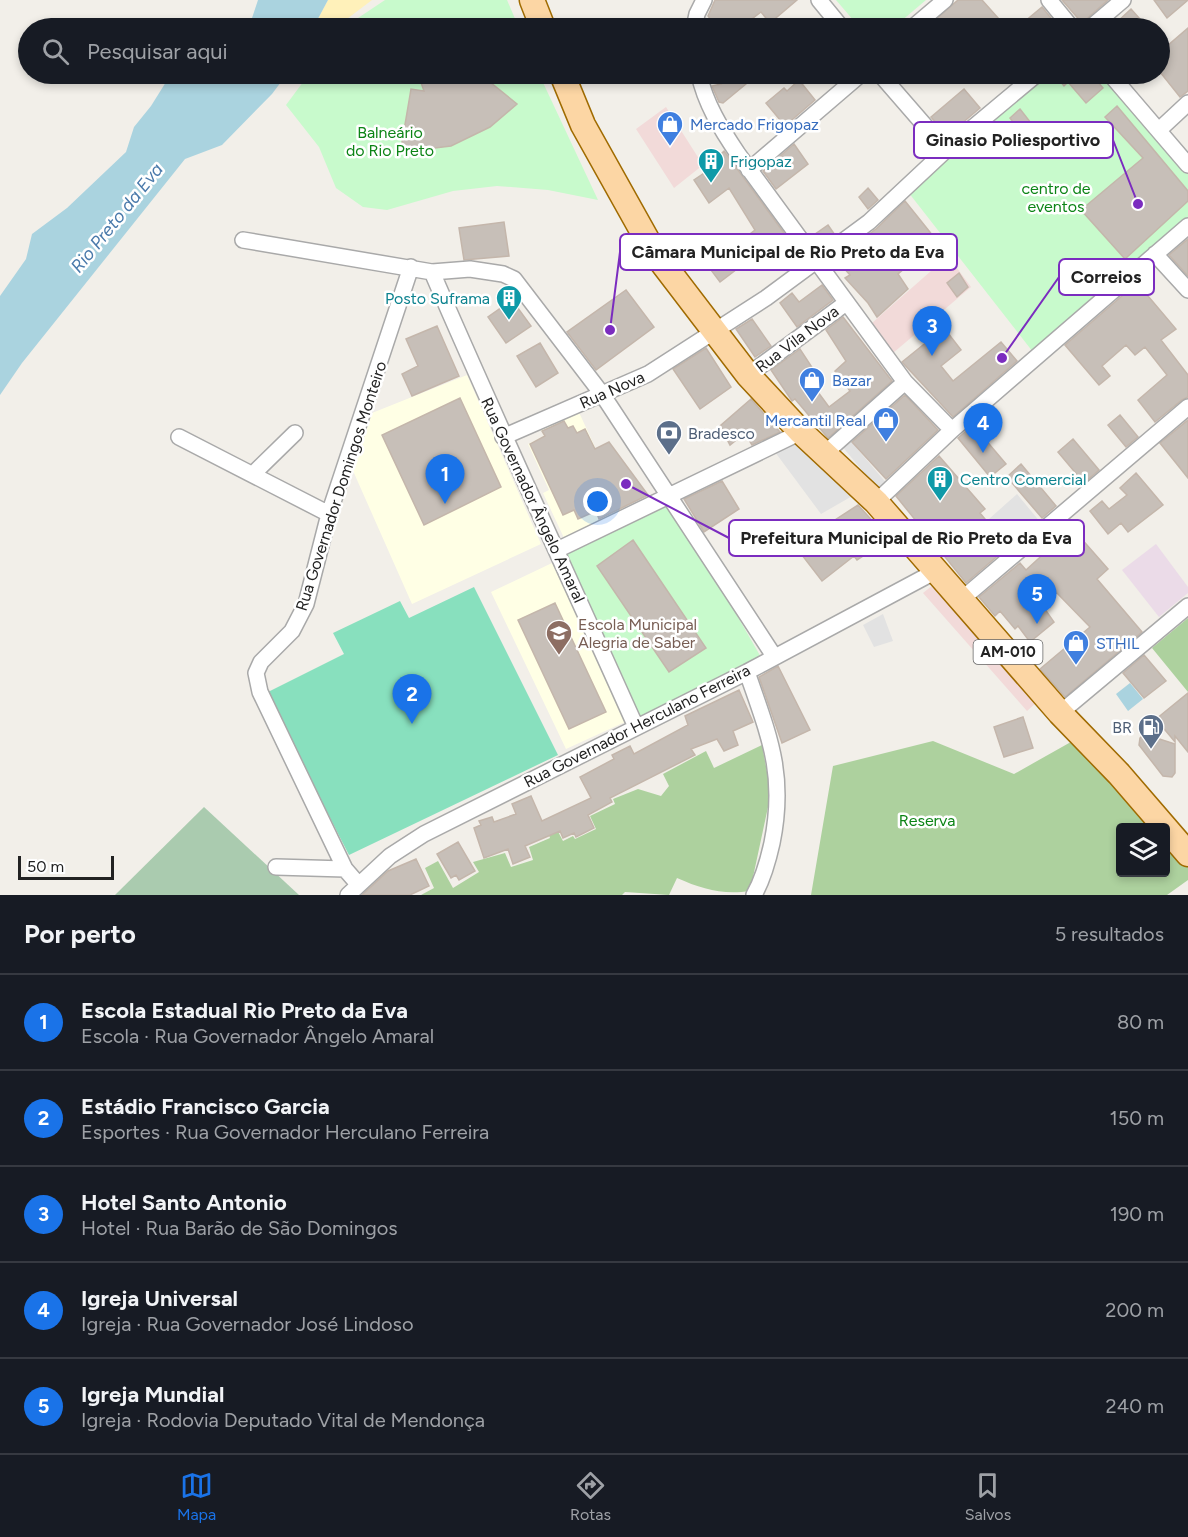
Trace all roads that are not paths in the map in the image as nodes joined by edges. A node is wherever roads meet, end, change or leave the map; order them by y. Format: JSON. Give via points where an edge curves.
{"nodes":[{"id":1,"x":532,"y":0,"type":"edge"},
{"id":2,"x":704,"y":0,"type":"edge"},
{"id":3,"x":819,"y":0,"type":"edge"},
{"id":4,"x":945,"y":0,"type":"edge"},
{"id":5,"x":1049,"y":0,"type":"edge"},
{"id":6,"x":1123,"y":0,"type":"edge"},
{"id":7,"x":539,"y":18,"type":"edge"},
{"id":8,"x":696,"y":18,"type":"edge"},
{"id":9,"x":834,"y":18,"type":"edge"},
{"id":10,"x":924,"y":18,"type":"edge"},
{"id":11,"x":1064,"y":18,"type":"edge"},
{"id":12,"x":1102,"y":18,"type":"edge"},
{"id":13,"x":566,"y":84,"type":"edge"},
{"id":14,"x":701,"y":84,"type":"edge"},
{"id":15,"x":849,"y":84,"type":"edge"},
{"id":16,"x":889,"y":84,"type":"edge"},
{"id":17,"x":1025,"y":84,"type":"edge"},
{"id":18,"x":1119,"y":84,"type":"edge"},
{"id":19,"x":1188,"y":103,"type":"edge"},
{"id":20,"x":1159,"y":130,"type":"junction"},
{"id":21,"x":946,"y":150,"type":"junction"},
{"id":22,"x":1188,"y":165,"type":"edge"},
{"id":23,"x":749,"y":170,"type":"junction"},
{"id":24,"x":1188,"y":226,"type":"edge"},
{"id":25,"x":243,"y":240,"type":"dead end"},
{"id":26,"x":1155,"y":254,"type":"junction"},
{"id":27,"x":818,"y":261,"type":"junction"},
{"id":28,"x":411,"y":267,"type":"junction"},
{"id":29,"x":432,"y":272,"type":"junction"},
{"id":30,"x":1188,"y":290,"type":"edge"},
{"id":31,"x":846,"y":303,"type":"junction"},
{"id":32,"x":714,"y":331,"type":"junction"},
{"id":33,"x":748,"y":375,"type":"junction"},
{"id":34,"x":905,"y":382,"type":"junction"},
{"id":35,"x":602,"y":394,"type":"junction"},
{"id":36,"x":1188,"y":407,"type":"edge"},
{"id":37,"x":952,"y":429,"type":"junction"},
{"id":38,"x":801,"y":432,"type":"junction"},
{"id":39,"x":295,"y":433,"type":"dead end"},
{"id":40,"x":178,"y":437,"type":"dead end"},
{"id":41,"x":503,"y":437,"type":"junction"},
{"id":42,"x":824,"y":454,"type":"junction"},
{"id":43,"x":253,"y":474,"type":"junction"},
{"id":44,"x":670,"y":495,"type":"junction"},
{"id":45,"x":876,"y":502,"type":"junction"},
{"id":46,"x":329,"y":514,"type":"junction"},
{"id":47,"x":557,"y":550,"type":"junction"},
{"id":48,"x":936,"y":571,"type":"junction"},
{"id":49,"x":962,"y":599,"type":"junction"},
{"id":50,"x":1188,"y":606,"type":"edge"},
{"id":51,"x":774,"y":656,"type":"junction"},
{"id":52,"x":747,"y":672,"type":"junction"},
{"id":53,"x":1060,"y":713,"type":"junction"},
{"id":54,"x":636,"y":727,"type":"junction"},
{"id":55,"x":1188,"y":854,"type":"edge"},
{"id":56,"x":276,"y":867,"type":"dead end"},
{"id":57,"x":345,"y":869,"type":"junction"},
{"id":58,"x":353,"y":889,"type":"edge"},
{"id":59,"x":754,"y":895,"type":"edge"}],
"edges":[{"from":1,"to":7,"type":"main road"},
{"from":2,"to":8,"type":"street"},
{"from":3,"to":9,"type":"street"},
{"from":4,"to":10,"type":"street"},
{"from":5,"to":11,"type":"street"},
{"from":6,"to":12,"type":"street"},
{"from":13,"to":32,"type":"main road","number":"AM-010","via":[[583,125],[654,252]]},
{"from":14,"to":23,"type":"street","via":[[718,123]]},
{"from":15,"to":23,"type":"street"},
{"from":16,"to":21,"type":"street"},
{"from":17,"to":21,"type":"street","name":"Rua Nova"},
{"from":18,"to":20,"type":"street"},
{"from":19,"to":20,"type":"street"},
{"from":20,"to":22,"type":"street"},
{"from":21,"to":27,"type":"street","name":"Rua Nova","via":[[876,216]]},
{"from":23,"to":27,"type":"street"},
{"from":24,"to":26,"type":"street"},
{"from":25,"to":28,"type":"street"},
{"from":26,"to":30,"type":"street"},
{"from":26,"to":37,"type":"street"},
{"from":27,"to":31,"type":"street"},
{"from":27,"to":32,"type":"street","name":"Rua Nova"},
{"from":28,"to":29,"type":"street"},
{"from":28,"to":46,"type":"street","name":"Rua Governador Domingos Monteiro"},
{"from":29,"to":35,"type":"street","via":[[470,270],[514,279]]},
{"from":29,"to":41,"type":"street","name":"Rua Governador Ângelo Amaral"},
{"from":31,"to":33,"type":"street","name":"Rua Vila Nova"},
{"from":31,"to":34,"type":"street"},
{"from":32,"to":33,"type":"main road","number":"AM-010"},
{"from":32,"to":35,"type":"street","name":"Rua Nova","via":[[648,374]]},
{"from":33,"to":38,"type":"main road","number":"AM-010"},
{"from":34,"to":37,"type":"street"},
{"from":34,"to":42,"type":"street"},
{"from":35,"to":41,"type":"street","name":"Rua Nova"},
{"from":35,"to":44,"type":"street"},
{"from":36,"to":49,"type":"street"},
{"from":37,"to":45,"type":"street"},
{"from":38,"to":42,"type":"main road","number":"AM-010"},
{"from":38,"to":44,"type":"street"},
{"from":39,"to":43,"type":"street"},
{"from":40,"to":43,"type":"street"},
{"from":41,"to":47,"type":"street","name":"Rua Governador Ângelo Amaral"},
{"from":42,"to":45,"type":"main road","number":"AM-010"},
{"from":43,"to":46,"type":"street"},
{"from":44,"to":47,"type":"street"},
{"from":44,"to":51,"type":"street"},
{"from":45,"to":48,"type":"main road","number":"AM-010"},
{"from":46,"to":57,"type":"street","name":"Rua Governador Domingos Monteiro","via":[[306,604],[292,631],[261,662],[256,682]]},
{"from":47,"to":54,"type":"street","name":"Rua Governador Ângelo Amaral"},
{"from":48,"to":49,"type":"main road","number":"AM-010"},
{"from":48,"to":51,"type":"street","name":"Rua Governador Herculano Ferreira"},
{"from":49,"to":53,"type":"main road","number":"AM-010"},
{"from":50,"to":53,"type":"street"},
{"from":51,"to":52,"type":"street","name":"Rua Governador Herculano Ferreira"},
{"from":52,"to":54,"type":"street","name":"Rua Governador Herculano Ferreira"},
{"from":52,"to":59,"type":"street","via":[[769,736],[779,785],[768,862]]},
{"from":53,"to":55,"type":"main road","number":"AM-010"},
{"from":54,"to":58,"type":"street","name":"Rua Governador Herculano Ferreira","via":[[424,834],[390,856]]},
{"from":56,"to":57,"type":"street"},
{"from":57,"to":58,"type":"street","name":"Rua Governador Domingos Monteiro"}]}
